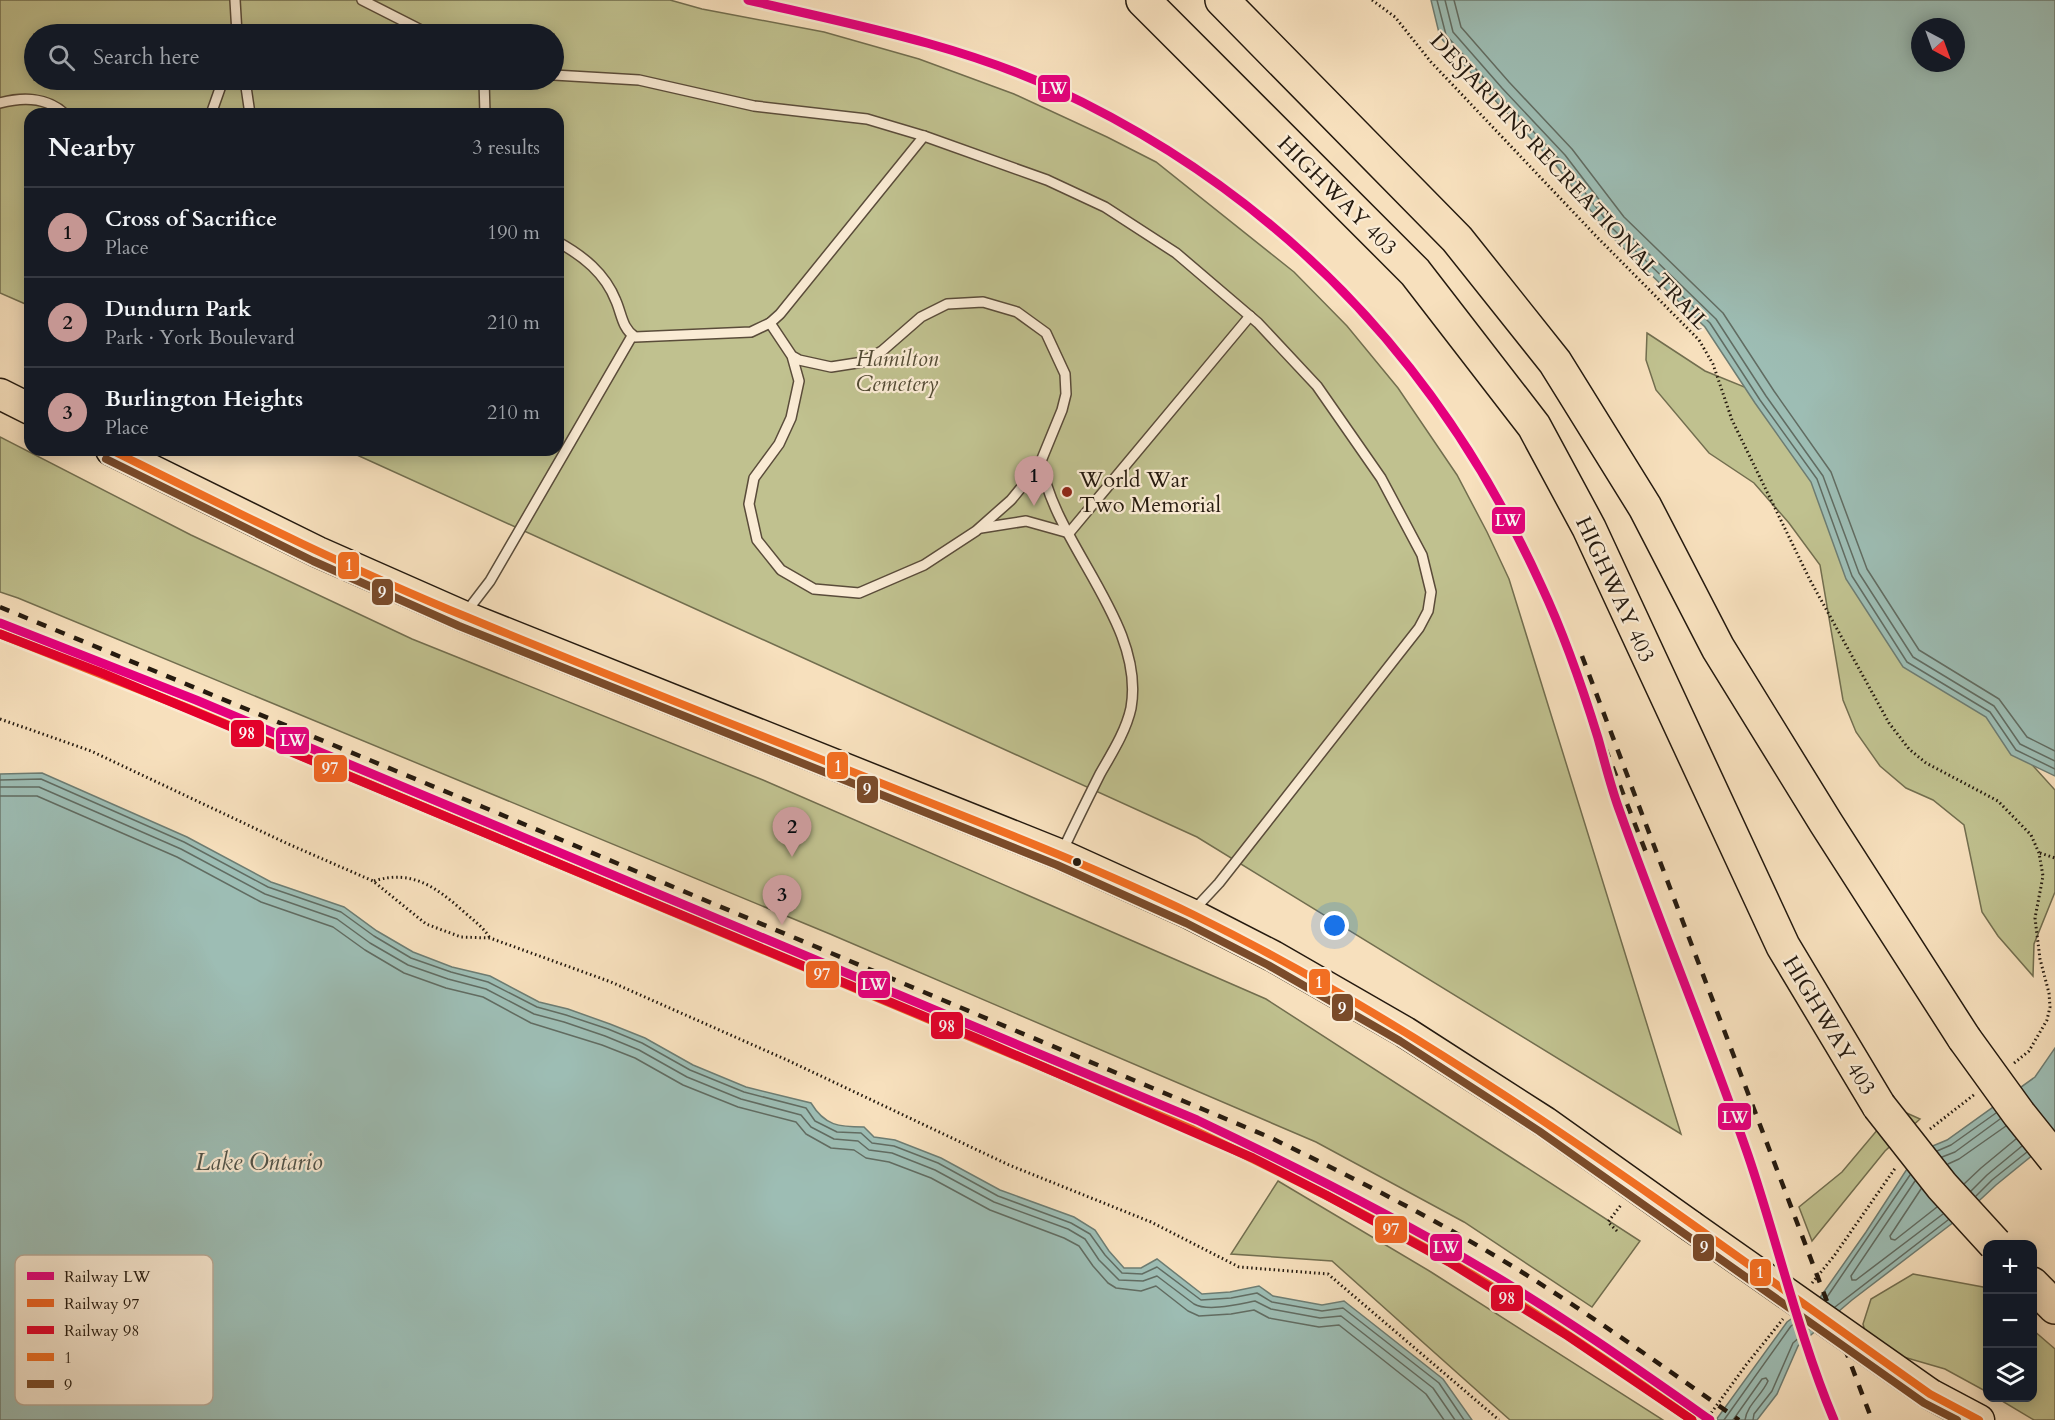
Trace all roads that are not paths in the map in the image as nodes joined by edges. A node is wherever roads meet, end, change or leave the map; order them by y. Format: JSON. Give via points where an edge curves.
{"nodes":[{"id":1,"x":235,"y":0,"type":"edge"},
{"id":2,"x":362,"y":0,"type":"edge"},
{"id":3,"x":1143,"y":0,"type":"edge"},
{"id":4,"x":1222,"y":0,"type":"edge"},
{"id":5,"x":235,"y":16,"type":"junction"},
{"id":6,"x":234,"y":24,"type":"edge"},
{"id":7,"x":236,"y":24,"type":"edge"},
{"id":8,"x":409,"y":24,"type":"edge"},
{"id":9,"x":564,"y":76,"type":"edge"},
{"id":10,"x":219,"y":90,"type":"edge"},
{"id":11,"x":246,"y":90,"type":"edge"},
{"id":12,"x":484,"y":90,"type":"edge"},
{"id":13,"x":0,"y":103,"type":"edge"},
{"id":14,"x":57,"y":108,"type":"edge"},
{"id":15,"x":213,"y":108,"type":"edge"},
{"id":16,"x":249,"y":108,"type":"edge"},
{"id":17,"x":485,"y":108,"type":"edge"},
{"id":18,"x":924,"y":136,"type":"junction"},
{"id":19,"x":564,"y":245,"type":"edge"},
{"id":20,"x":1250,"y":316,"type":"junction"},
{"id":21,"x":770,"y":323,"type":"junction"},
{"id":22,"x":632,"y":336,"type":"junction"},
{"id":23,"x":792,"y":356,"type":"junction"},
{"id":24,"x":0,"y":394,"type":"edge"},
{"id":25,"x":24,"y":406,"type":"edge"},
{"id":26,"x":564,"y":453,"type":"edge"},
{"id":27,"x":123,"y":456,"type":"edge"},
{"id":28,"x":562,"y":456,"type":"edge"},
{"id":29,"x":1041,"y":462,"type":"junction"},
{"id":30,"x":976,"y":531,"type":"junction"},
{"id":31,"x":1069,"y":533,"type":"junction"},
{"id":32,"x":463,"y":616,"type":"junction"},
{"id":33,"x":1061,"y":855,"type":"junction"},
{"id":34,"x":1191,"y":914,"type":"junction"},
{"id":35,"x":2055,"y":1159,"type":"edge"},
{"id":36,"x":1991,"y":1240,"type":"edge"},
{"id":37,"x":2037,"y":1289,"type":"edge"},
{"id":38,"x":2055,"y":1307,"type":"edge"},
{"id":39,"x":1930,"y":1394,"type":"junction"},
{"id":40,"x":1958,"y":1420,"type":"edge"},
{"id":41,"x":1979,"y":1420,"type":"edge"}],
"edges":[{"from":1,"to":5,"type":"lane"},
{"from":2,"to":8,"type":"lane"},
{"from":3,"to":36,"type":"highway","name":"HIGHWAY 403","bridge":true,"via":[[1415,272],[1534,426],[1589,528],[1783,946],[1879,1106]]},
{"from":4,"to":35,"type":"highway","bridge":true,"via":[[1456,239],[1555,362],[1645,507],[1718,648],[1826,823],[1964,1038]]},
{"from":5,"to":6,"type":"lane"},
{"from":5,"to":7,"type":"lane"},
{"from":9,"to":18,"type":"lane","via":[[639,80],[754,106],[867,118]]},
{"from":10,"to":15,"type":"lane"},
{"from":11,"to":16,"type":"lane"},
{"from":12,"to":17,"type":"lane"},
{"from":13,"to":14,"type":"lane","via":[[18,98],[37,99]]},
{"from":18,"to":20,"type":"lane","via":[[1047,180],[1105,207],[1176,253]]},
{"from":18,"to":21,"type":"lane"},
{"from":19,"to":22,"type":"lane","via":[[582,255],[602,275],[616,299],[624,328]]},
{"from":20,"to":31,"type":"lane"},
{"from":20,"to":34,"type":"lane","via":[[1317,386],[1381,478],[1422,555],[1431,592],[1428,611],[1419,628]]},
{"from":21,"to":22,"type":"lane","via":[[750,332]]},
{"from":21,"to":23,"type":"lane"},
{"from":22,"to":26,"type":"lane"},
{"from":23,"to":29,"type":"lane","via":[[831,367],[863,362],[921,317],[946,304],[982,302],[1017,312],[1046,333],[1065,374],[1062,410]]},
{"from":23,"to":30,"type":"lane","via":[[798,381],[791,418],[779,444],[754,478],[749,504],[757,540],[781,570],[814,589],[859,593],[924,565]]},
{"from":24,"to":25,"type":"main road"},
{"from":27,"to":32,"type":"main road","via":[[318,552]]},
{"from":28,"to":32,"type":"lane","via":[[490,581]]},
{"from":29,"to":30,"type":"lane","via":[[1011,500]]},
{"from":29,"to":31,"type":"lane","via":[[1053,502]]},
{"from":30,"to":31,"type":"lane","via":[[1026,521]]},
{"from":31,"to":33,"type":"lane","via":[[1125,641],[1132,674],[1131,707],[1124,729]]},
{"from":32,"to":33,"type":"main road"},
{"from":33,"to":34,"type":"main road"},
{"from":34,"to":39,"type":"main road","bridge":true,"via":[[1405,1032],[1545,1122]]},
{"from":37,"to":38,"type":"highway"},
{"from":39,"to":40,"type":"main road"},
{"from":39,"to":41,"type":"main road"}]}
